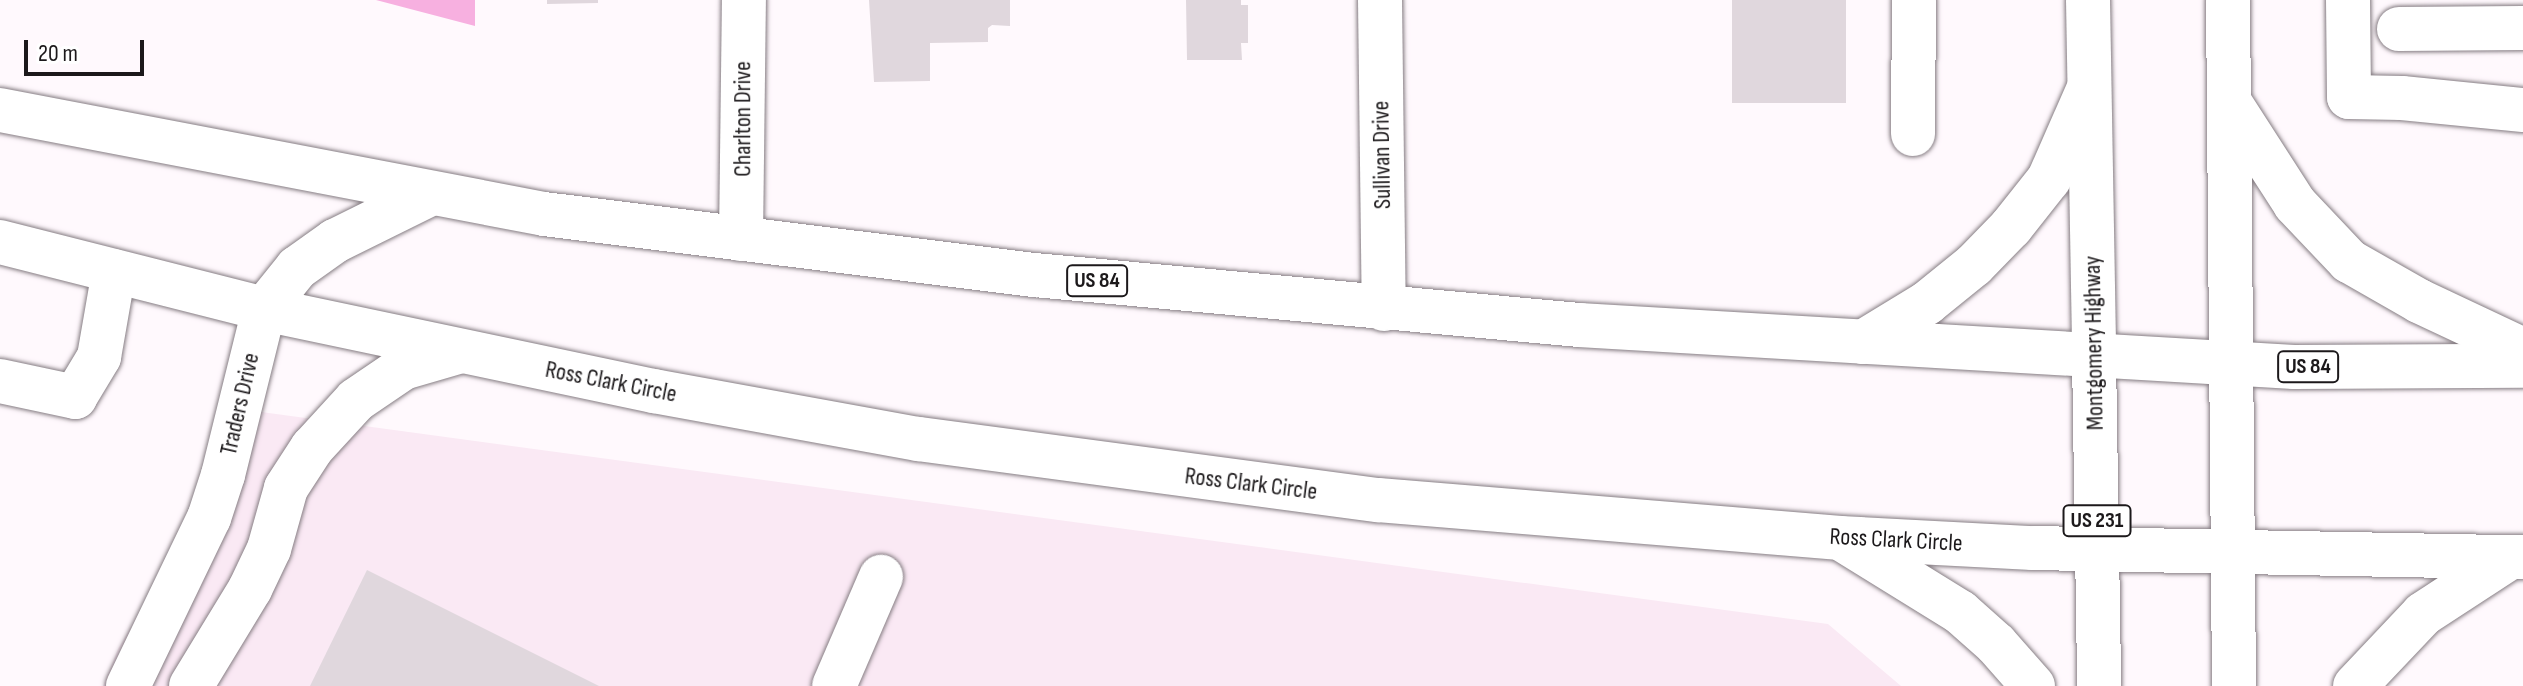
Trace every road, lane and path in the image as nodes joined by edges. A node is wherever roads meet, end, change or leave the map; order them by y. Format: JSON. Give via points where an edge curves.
{"nodes":[{"id":1,"x":744,"y":0,"type":"edge"},
{"id":2,"x":1380,"y":0,"type":"edge"},
{"id":3,"x":1914,"y":0,"type":"edge"},
{"id":4,"x":2088,"y":0,"type":"edge"},
{"id":5,"x":2228,"y":0,"type":"edge"},
{"id":6,"x":2348,"y":0,"type":"edge"},
{"id":7,"x":2399,"y":14,"type":"edge"},
{"id":8,"x":2523,"y":28,"type":"edge"},
{"id":9,"x":2089,"y":88,"type":"junction"},
{"id":10,"x":2402,"y":98,"type":"junction"},
{"id":11,"x":2230,"y":103,"type":"junction"},
{"id":12,"x":0,"y":110,"type":"edge"},
{"id":13,"x":2523,"y":110,"type":"edge"},
{"id":14,"x":1913,"y":134,"type":"dead end"},
{"id":15,"x":430,"y":194,"type":"junction"},
{"id":16,"x":741,"y":239,"type":"junction"},
{"id":17,"x":0,"y":242,"type":"edge"},
{"id":18,"x":114,"y":271,"type":"junction"},
{"id":19,"x":264,"y":309,"type":"junction"},
{"id":20,"x":1384,"y":309,"type":"junction"},
{"id":21,"x":1863,"y":342,"type":"junction"},
{"id":22,"x":2523,"y":350,"type":"edge"},
{"id":23,"x":458,"y":352,"type":"junction"},
{"id":24,"x":2094,"y":356,"type":"junction"},
{"id":25,"x":2231,"y":363,"type":"junction"},
{"id":26,"x":2523,"y":366,"type":"edge"},
{"id":27,"x":0,"y":381,"type":"edge"},
{"id":28,"x":1840,"y":538,"type":"junction"},
{"id":29,"x":2097,"y":549,"type":"junction"},
{"id":30,"x":2232,"y":552,"type":"junction"},
{"id":31,"x":2516,"y":557,"type":"edge"},
{"id":32,"x":881,"y":577,"type":"dead end"},
{"id":33,"x":128,"y":686,"type":"edge"},
{"id":34,"x":191,"y":686,"type":"edge"},
{"id":35,"x":834,"y":686,"type":"edge"},
{"id":36,"x":2033,"y":686,"type":"edge"},
{"id":37,"x":2099,"y":686,"type":"edge"},
{"id":38,"x":2234,"y":686,"type":"edge"},
{"id":39,"x":2355,"y":686,"type":"edge"}],
"edges":[{"from":1,"to":16,"type":"main road","name":"Charlton Drive"},
{"from":2,"to":20,"type":"main road","name":"Sullivan Drive"},
{"from":3,"to":14,"type":"main road"},
{"from":4,"to":9,"type":"main road","name":"Montgomery Highway"},
{"from":5,"to":11,"type":"main road"},
{"from":6,"to":10,"type":"main road","via":[[2349,97]]},
{"from":7,"to":8,"type":"main road"},
{"from":7,"to":10,"type":"main road"},
{"from":9,"to":21,"type":"main road","via":[[2049,179],[2011,227],[1927,303]]},
{"from":9,"to":24,"type":"main road","name":"Montgomery Highway"},
{"from":10,"to":13,"type":"main road"},
{"from":11,"to":22,"type":"main road","via":[[2295,204],[2349,261]]},
{"from":11,"to":25,"type":"main road"},
{"from":12,"to":15,"type":"main road","number":"US 84"},
{"from":15,"to":16,"type":"main road","number":"US 84"},
{"from":15,"to":19,"type":"main road","name":"Traders Drive","via":[[335,241],[297,268]]},
{"from":16,"to":20,"type":"main road","number":"US 84"},
{"from":17,"to":18,"type":"main road","name":"Ross Clark Circle"},
{"from":18,"to":19,"type":"main road","name":"Ross Clark Circle"},
{"from":18,"to":27,"type":"main road","via":[[99,357],[75,397]]},
{"from":19,"to":23,"type":"main road","name":"Ross Clark Circle"},
{"from":19,"to":33,"type":"main road","name":"Traders Drive","via":[[209,518]]},
{"from":20,"to":21,"type":"main road","number":"US 84"},
{"from":21,"to":24,"type":"main road","number":"US 84"},
{"from":23,"to":28,"type":"main road","name":"Ross Clark Circle","via":[[919,439],[1105,466],[1378,500]]},
{"from":23,"to":34,"type":"main road","via":[[403,368],[356,400],[312,448],[286,488],[269,549],[250,589]]},
{"from":24,"to":25,"type":"main road","number":"US 84"},
{"from":24,"to":29,"type":"main road","name":"Montgomery Highway","number":"US 231"},
{"from":25,"to":26,"type":"main road","number":"US 84"},
{"from":25,"to":30,"type":"main road"},
{"from":28,"to":29,"type":"main road","name":"Ross Clark Circle"},
{"from":28,"to":36,"type":"main road","via":[[1960,612]]},
{"from":29,"to":30,"type":"main road","name":"Ross Clark Circle"},
{"from":29,"to":37,"type":"main road","name":"Montgomery Highway","number":"US 231"},
{"from":30,"to":31,"type":"main road","name":"Ross Clark Circle"},
{"from":30,"to":38,"type":"main road"},
{"from":31,"to":39,"type":"main road","via":[[2423,614]]},
{"from":32,"to":35,"type":"main road"}]}
